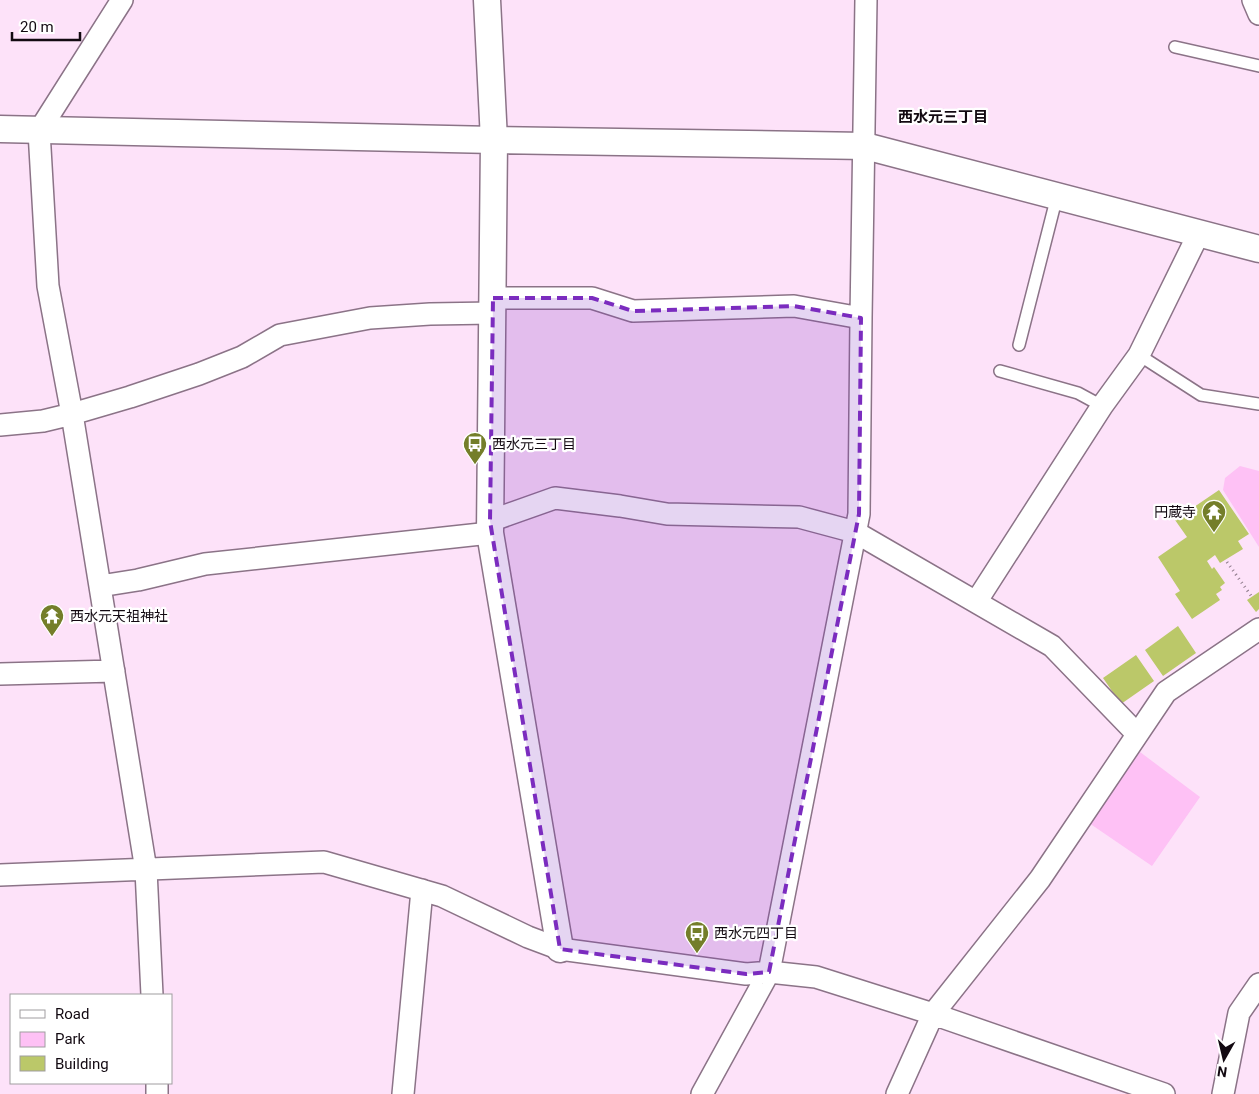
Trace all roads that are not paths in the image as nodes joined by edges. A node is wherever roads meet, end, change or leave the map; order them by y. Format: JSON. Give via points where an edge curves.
{"nodes":[{"id":1,"x":122,"y":0,"type":"edge"},
{"id":2,"x":487,"y":0,"type":"edge"},
{"id":3,"x":866,"y":0,"type":"edge"},
{"id":4,"x":1253,"y":0,"type":"edge"},
{"id":5,"x":1259,"y":14,"type":"edge"},
{"id":6,"x":1175,"y":47,"type":"dead end"},
{"id":7,"x":1259,"y":66,"type":"edge"},
{"id":8,"x":0,"y":129,"type":"edge"},
{"id":9,"x":39,"y":131,"type":"junction"},
{"id":10,"x":494,"y":140,"type":"junction"},
{"id":11,"x":865,"y":146,"type":"junction"},
{"id":12,"x":1057,"y":196,"type":"junction"},
{"id":13,"x":1199,"y":233,"type":"junction"},
{"id":14,"x":1259,"y":249,"type":"edge"},
{"id":15,"x":493,"y":305,"type":"junction"},
{"id":16,"x":861,"y":318,"type":"junction"},
{"id":17,"x":1019,"y":345,"type":"dead end"},
{"id":18,"x":1139,"y":355,"type":"junction"},
{"id":19,"x":1000,"y":370,"type":"dead end"},
{"id":20,"x":1259,"y":404,"type":"edge"},
{"id":21,"x":1102,"y":406,"type":"junction"},
{"id":22,"x":72,"y":414,"type":"junction"},
{"id":23,"x":0,"y":425,"type":"edge"},
{"id":24,"x":490,"y":527,"type":"junction"},
{"id":25,"x":855,"y":532,"type":"junction"},
{"id":26,"x":100,"y":586,"type":"junction"},
{"id":27,"x":976,"y":602,"type":"junction"},
{"id":28,"x":1259,"y":629,"type":"edge"},
{"id":29,"x":114,"y":671,"type":"junction"},
{"id":30,"x":0,"y":674,"type":"edge"},
{"id":31,"x":1137,"y":734,"type":"junction"},
{"id":32,"x":146,"y":870,"type":"junction"},
{"id":33,"x":0,"y":875,"type":"edge"},
{"id":34,"x":422,"y":890,"type":"junction"},
{"id":35,"x":560,"y":950,"type":"junction"},
{"id":36,"x":769,"y":972,"type":"junction"},
{"id":37,"x":1259,"y":984,"type":"edge"},
{"id":38,"x":152,"y":994,"type":"edge"},
{"id":39,"x":933,"y":1014,"type":"junction"},
{"id":40,"x":403,"y":1094,"type":"edge"},
{"id":41,"x":702,"y":1094,"type":"edge"},
{"id":42,"x":897,"y":1094,"type":"edge"},
{"id":43,"x":1164,"y":1094,"type":"edge"},
{"id":44,"x":1224,"y":1094,"type":"edge"}],
"edges":[{"from":1,"to":9,"type":"street"},
{"from":2,"to":10,"type":"street"},
{"from":3,"to":11,"type":"street"},
{"from":4,"to":5,"type":"street"},
{"from":6,"to":7,"type":"lane"},
{"from":8,"to":9,"type":"street"},
{"from":9,"to":10,"type":"street"},
{"from":9,"to":22,"type":"street","via":[[48,286]]},
{"from":10,"to":11,"type":"street"},
{"from":10,"to":15,"type":"street"},
{"from":11,"to":12,"type":"street"},
{"from":11,"to":16,"type":"street"},
{"from":12,"to":13,"type":"street"},
{"from":12,"to":17,"type":"lane"},
{"from":13,"to":14,"type":"street"},
{"from":13,"to":18,"type":"street"},
{"from":15,"to":16,"type":"street","via":[[592,298],[633,311],[794,306]]},
{"from":15,"to":22,"type":"street","via":[[370,318],[280,335],[242,357],[199,374]]},
{"from":15,"to":24,"type":"street"},
{"from":16,"to":25,"type":"street","via":[[859,514]]},
{"from":18,"to":20,"type":"lane","via":[[1201,395]]},
{"from":18,"to":21,"type":"street"},
{"from":19,"to":21,"type":"lane","via":[[1078,393]]},
{"from":21,"to":27,"type":"street"},
{"from":22,"to":23,"type":"street"},
{"from":22,"to":26,"type":"street"},
{"from":24,"to":25,"type":"street","via":[[555,498],[667,514],[799,517]]},
{"from":24,"to":26,"type":"street","via":[[205,564]]},
{"from":24,"to":35,"type":"street"},
{"from":25,"to":27,"type":"street"},
{"from":25,"to":36,"type":"street"},
{"from":26,"to":29,"type":"street"},
{"from":27,"to":31,"type":"street","via":[[1052,646]]},
{"from":28,"to":31,"type":"street","via":[[1166,692]]},
{"from":29,"to":30,"type":"street"},
{"from":29,"to":32,"type":"street"},
{"from":31,"to":39,"type":"street","via":[[1040,879]]},
{"from":32,"to":33,"type":"street"},
{"from":32,"to":34,"type":"street","via":[[324,862]]},
{"from":32,"to":38,"type":"street"},
{"from":34,"to":35,"type":"street"},
{"from":34,"to":40,"type":"street"},
{"from":35,"to":36,"type":"street","via":[[746,974]]},
{"from":36,"to":39,"type":"street","via":[[816,977]]},
{"from":36,"to":41,"type":"street"},
{"from":37,"to":44,"type":"street","via":[[1239,1013]]},
{"from":39,"to":42,"type":"street"},
{"from":39,"to":43,"type":"street"}]}
